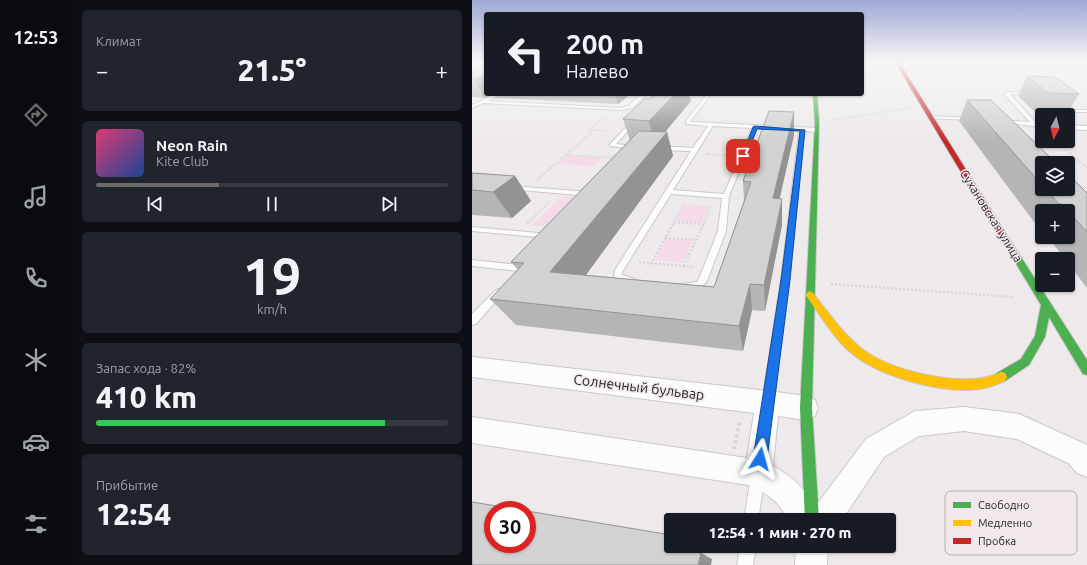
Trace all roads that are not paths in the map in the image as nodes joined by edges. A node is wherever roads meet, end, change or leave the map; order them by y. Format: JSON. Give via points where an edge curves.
{"nodes":[{"id":1,"x":912,"y":88,"type":"edge"},
{"id":2,"x":1036,"y":94,"type":"edge"},
{"id":3,"x":495,"y":96,"type":"edge"},
{"id":4,"x":643,"y":96,"type":"edge"},
{"id":5,"x":707,"y":96,"type":"edge"},
{"id":6,"x":815,"y":96,"type":"edge"},
{"id":7,"x":1056,"y":99,"type":"edge"},
{"id":8,"x":482,"y":102,"type":"junction"},
{"id":9,"x":472,"y":107,"type":"edge"},
{"id":10,"x":1087,"y":111,"type":"edge"},
{"id":11,"x":640,"y":116,"type":"edge"},
{"id":12,"x":930,"y":117,"type":"junction"},
{"id":13,"x":977,"y":119,"type":"edge"},
{"id":14,"x":1034,"y":124,"type":"joint"},
{"id":15,"x":711,"y":125,"type":"junction"},
{"id":16,"x":816,"y":126,"type":"junction"},
{"id":17,"x":998,"y":126,"type":"edge"},
{"id":18,"x":755,"y":127,"type":"junction"},
{"id":19,"x":1075,"y":127,"type":"edge"},
{"id":20,"x":1087,"y":128,"type":"edge"},
{"id":21,"x":802,"y":130,"type":"junction"},
{"id":22,"x":648,"y":148,"type":"edge"},
{"id":23,"x":694,"y":152,"type":"junction"},
{"id":24,"x":622,"y":158,"type":"edge"},
{"id":25,"x":503,"y":187,"type":"edge"},
{"id":26,"x":595,"y":188,"type":"edge"},
{"id":27,"x":669,"y":192,"type":"junction"},
{"id":28,"x":589,"y":194,"type":"junction"},
{"id":29,"x":726,"y":196,"type":"junction"},
{"id":30,"x":580,"y":204,"type":"edge"},
{"id":31,"x":472,"y":229,"type":"edge"},
{"id":32,"x":550,"y":236,"type":"edge"},
{"id":33,"x":472,"y":263,"type":"edge"},
{"id":34,"x":521,"y":268,"type":"edge"},
{"id":35,"x":638,"y":282,"type":"edge"},
{"id":36,"x":506,"y":284,"type":"edge"},
{"id":37,"x":676,"y":285,"type":"edge"},
{"id":38,"x":810,"y":295,"type":"junction"},
{"id":39,"x":1046,"y":304,"type":"junction"},
{"id":40,"x":472,"y":321,"type":"edge"},
{"id":41,"x":472,"y":367,"type":"edge"},
{"id":42,"x":1087,"y":370,"type":"edge"},
{"id":43,"x":768,"y":403,"type":"junction"},
{"id":44,"x":806,"y":408,"type":"junction"},
{"id":45,"x":472,"y":430,"type":"edge"},
{"id":46,"x":1087,"y":463,"type":"edge"},
{"id":47,"x":758,"y":473,"type":"junction"},
{"id":48,"x":752,"y":513,"type":"edge"},
{"id":49,"x":803,"y":513,"type":"edge"},
{"id":50,"x":812,"y":513,"type":"edge"},
{"id":51,"x":829,"y":513,"type":"edge"},
{"id":52,"x":747,"y":553,"type":"edge"},
{"id":53,"x":812,"y":553,"type":"edge"},
{"id":54,"x":745,"y":565,"type":"edge"},
{"id":55,"x":811,"y":565,"type":"edge"}],
"edges":[{"from":1,"to":12,"type":"street","name":"Сухановская улица"},
{"from":2,"to":14,"type":"lane","via":[[1006,92]]},
{"from":3,"to":8,"type":"lane"},
{"from":4,"to":8,"type":"lane","via":[[627,109]]},
{"from":5,"to":15,"type":"lane","via":[[688,123]]},
{"from":6,"to":16,"type":"street"},
{"from":7,"to":10,"type":"lane","via":[[1071,111]]},
{"from":8,"to":9,"type":"lane"},
{"from":11,"to":24,"type":"lane","via":[[612,145],[636,147]]},
{"from":12,"to":13,"type":"lane"},
{"from":12,"to":39,"type":"street","name":"Сухановская улица"},
{"from":14,"to":17,"type":"lane","via":[[993,120]]},
{"from":15,"to":18,"type":"lane"},
{"from":15,"to":23,"type":"lane"},
{"from":16,"to":21,"type":"lane"},
{"from":16,"to":38,"type":"street"},
{"from":18,"to":21,"type":"lane"},
{"from":18,"to":29,"type":"lane"},
{"from":19,"to":20,"type":"lane"},
{"from":21,"to":43,"type":"lane"},
{"from":22,"to":23,"type":"lane"},
{"from":23,"to":27,"type":"lane"},
{"from":25,"to":28,"type":"lane"},
{"from":26,"to":28,"type":"lane"},
{"from":27,"to":29,"type":"lane"},
{"from":27,"to":35,"type":"lane","via":[[618,272],[618,277]]},
{"from":28,"to":30,"type":"lane"},
{"from":29,"to":37,"type":"lane","via":[[722,231],[700,286]]},
{"from":31,"to":32,"type":"lane"},
{"from":33,"to":34,"type":"lane"},
{"from":36,"to":40,"type":"lane"},
{"from":38,"to":39,"type":"street","via":[[859,353],[879,365],[923,380],[960,384],[994,382],[1025,362],[1040,337]]},
{"from":38,"to":44,"type":"street"},
{"from":39,"to":42,"type":"street","name":"Сухановская улица"},
{"from":41,"to":43,"type":"street","name":"Солнечный бульвар"},
{"from":43,"to":44,"type":"street","name":"Солнечный бульвар"},
{"from":43,"to":47,"type":"street"},
{"from":44,"to":50,"type":"street"},
{"from":45,"to":47,"type":"street"},
{"from":46,"to":51,"type":"street","via":[[1076,454],[1019,427],[964,419],[915,424],[874,448]]},
{"from":47,"to":48,"type":"lane"},
{"from":47,"to":49,"type":"street","via":[[781,486],[800,506]]},
{"from":52,"to":54,"type":"lane"},
{"from":53,"to":55,"type":"street"}]}
